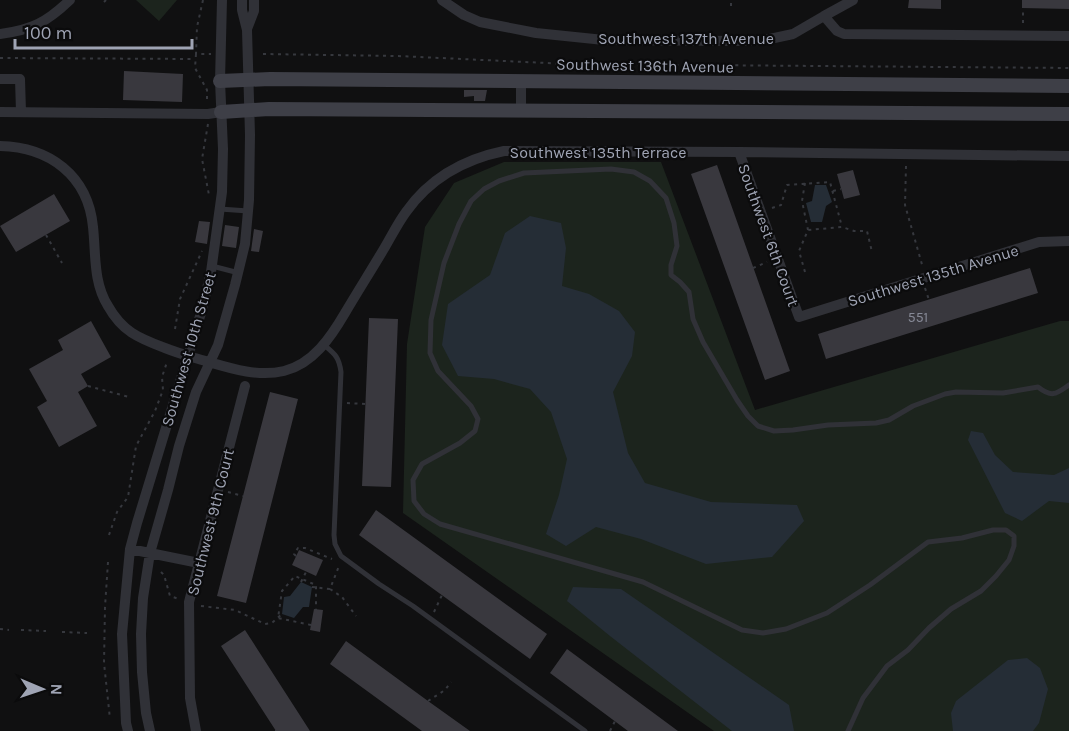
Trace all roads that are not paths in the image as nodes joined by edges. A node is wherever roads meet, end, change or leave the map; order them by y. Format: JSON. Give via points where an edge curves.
{"nodes":[{"id":1,"x":70,"y":0,"type":"edge"},
{"id":2,"x":222,"y":0,"type":"edge"},
{"id":3,"x":242,"y":0,"type":"edge"},
{"id":4,"x":254,"y":0,"type":"edge"},
{"id":5,"x":442,"y":0,"type":"edge"},
{"id":6,"x":853,"y":0,"type":"edge"},
{"id":7,"x":824,"y":16,"type":"junction"},
{"id":8,"x":247,"y":30,"type":"junction"},
{"id":9,"x":0,"y":34,"type":"edge"},
{"id":10,"x":1069,"y":36,"type":"edge"},
{"id":11,"x":0,"y":79,"type":"edge"},
{"id":12,"x":248,"y":80,"type":"junction"},
{"id":13,"x":220,"y":81,"type":"junction"},
{"id":14,"x":521,"y":81,"type":"junction"},
{"id":15,"x":1069,"y":86,"type":"edge"},
{"id":16,"x":250,"y":109,"type":"junction"},
{"id":17,"x":521,"y":111,"type":"junction"},
{"id":18,"x":0,"y":112,"type":"edge"},
{"id":19,"x":21,"y":112,"type":"junction"},
{"id":20,"x":221,"y":112,"type":"junction"},
{"id":21,"x":1069,"y":114,"type":"edge"},
{"id":22,"x":0,"y":146,"type":"edge"},
{"id":23,"x":739,"y":152,"type":"junction"},
{"id":24,"x":1069,"y":156,"type":"edge"},
{"id":25,"x":220,"y":209,"type":"junction"},
{"id":26,"x":248,"y":211,"type":"junction"},
{"id":27,"x":1069,"y":241,"type":"edge"},
{"id":28,"x":212,"y":266,"type":"junction"},
{"id":29,"x":238,"y":273,"type":"junction"},
{"id":30,"x":799,"y":317,"type":"joint"},
{"id":31,"x":323,"y":345,"type":"junction"},
{"id":32,"x":187,"y":356,"type":"junction"},
{"id":33,"x":209,"y":362,"type":"junction"},
{"id":34,"x":1069,"y":385,"type":"edge"},
{"id":35,"x":245,"y":386,"type":"dead end"},
{"id":36,"x":130,"y":549,"type":"junction"},
{"id":37,"x":150,"y":553,"type":"junction"},
{"id":38,"x":199,"y":563,"type":"junction"},
{"id":39,"x":128,"y":731,"type":"edge"},
{"id":40,"x":150,"y":731,"type":"edge"},
{"id":41,"x":196,"y":731,"type":"edge"},
{"id":42,"x":585,"y":731,"type":"edge"},
{"id":43,"x":848,"y":731,"type":"edge"}],
"edges":[{"from":1,"to":9,"type":"street","via":[[40,24]]},
{"from":2,"to":13,"type":"street","name":"Southwest 10th Street"},
{"from":3,"to":8,"type":"street","name":"Southwest 10th Street"},
{"from":4,"to":8,"type":"street","name":"Southwest 10th Street"},
{"from":5,"to":7,"type":"street","name":"Southwest 137th Avenue","via":[[480,22],[604,40],[765,40],[793,34]]},
{"from":6,"to":7,"type":"street","name":"Southwest 137th Avenue"},
{"from":7,"to":10,"type":"street","via":[[837,32],[844,34]]},
{"from":8,"to":12,"type":"street","name":"Southwest 10th Street"},
{"from":11,"to":19,"type":"street","via":[[20,79]]},
{"from":12,"to":13,"type":"street","name":"Southwest 136th Avenue"},
{"from":12,"to":14,"type":"street","name":"Southwest 136th Avenue"},
{"from":12,"to":16,"type":"street","name":"Southwest 10th Street"},
{"from":13,"to":20,"type":"street","name":"Southwest 10th Street"},
{"from":14,"to":15,"type":"street","name":"Southwest 136th Avenue"},
{"from":14,"to":17,"type":"street"},
{"from":16,"to":17,"type":"street"},
{"from":16,"to":20,"type":"street"},
{"from":16,"to":26,"type":"street","name":"Southwest 10th Street"},
{"from":17,"to":21,"type":"street"},
{"from":18,"to":19,"type":"street"},
{"from":19,"to":20,"type":"street"},
{"from":20,"to":25,"type":"street","name":"Southwest 10th Street"},
{"from":22,"to":32,"type":"street","name":"Southwest 135th Terrace","via":[[40,153],[68,171],[84,192],[91,211],[96,269],[103,299],[111,312],[134,335]]},
{"from":23,"to":24,"type":"street","name":"Southwest 135th Terrace"},
{"from":23,"to":30,"type":"street","name":"Southwest 6th Court"},
{"from":23,"to":31,"type":"street","name":"Southwest 135th Terrace","via":[[504,151],[465,163],[441,176],[414,201]]},
{"from":25,"to":26,"type":"lane"},
{"from":25,"to":28,"type":"street","name":"Southwest 10th Street"},
{"from":26,"to":29,"type":"street","name":"Southwest 10th Street"},
{"from":27,"to":30,"type":"street","name":"Southwest 135th Avenue","via":[[1040,242]]},
{"from":28,"to":29,"type":"lane"},
{"from":28,"to":32,"type":"street","name":"Southwest 10th Street"},
{"from":29,"to":33,"type":"street","name":"Southwest 10th Street","via":[[218,345]]},
{"from":31,"to":33,"type":"street","name":"Southwest 135th Terrace","via":[[307,360],[285,371],[247,372]]},
{"from":31,"to":42,"type":"lane","via":[[339,360],[341,372],[334,535],[341,556]]},
{"from":32,"to":33,"type":"street","name":"Southwest 135th Terrace"},
{"from":32,"to":36,"type":"street","name":"Southwest 10th Street"},
{"from":33,"to":37,"type":"street","name":"Southwest 10th Street","via":[[179,446]]},
{"from":34,"to":43,"type":"lane","via":[[1058,393],[1046,394],[1038,387],[1003,393],[956,392],[876,423],[774,431],[758,426],[748,416],[703,342],[693,319],[689,292],[671,275],[677,246],[666,198],[650,181],[634,172],[611,169],[524,173],[484,189],[471,201],[444,263],[431,320],[429,353],[438,371],[478,418],[475,431],[422,464],[413,480],[414,501],[424,514],[440,524],[643,582],[742,630],[763,633],[786,629],[827,613],[928,542],[993,530],[1014,536],[1009,560],[996,576],[886,666],[863,698]]},
{"from":35,"to":38,"type":"street","name":"Southwest 9th Court"},
{"from":36,"to":37,"type":"street"},
{"from":36,"to":39,"type":"street","name":"Southwest 10th Street","via":[[122,652]]},
{"from":37,"to":38,"type":"street"},
{"from":37,"to":40,"type":"street","name":"Southwest 10th Street","via":[[141,634]]},
{"from":38,"to":41,"type":"street","name":"Southwest 9th Court","via":[[189,607],[190,698]]}]}
